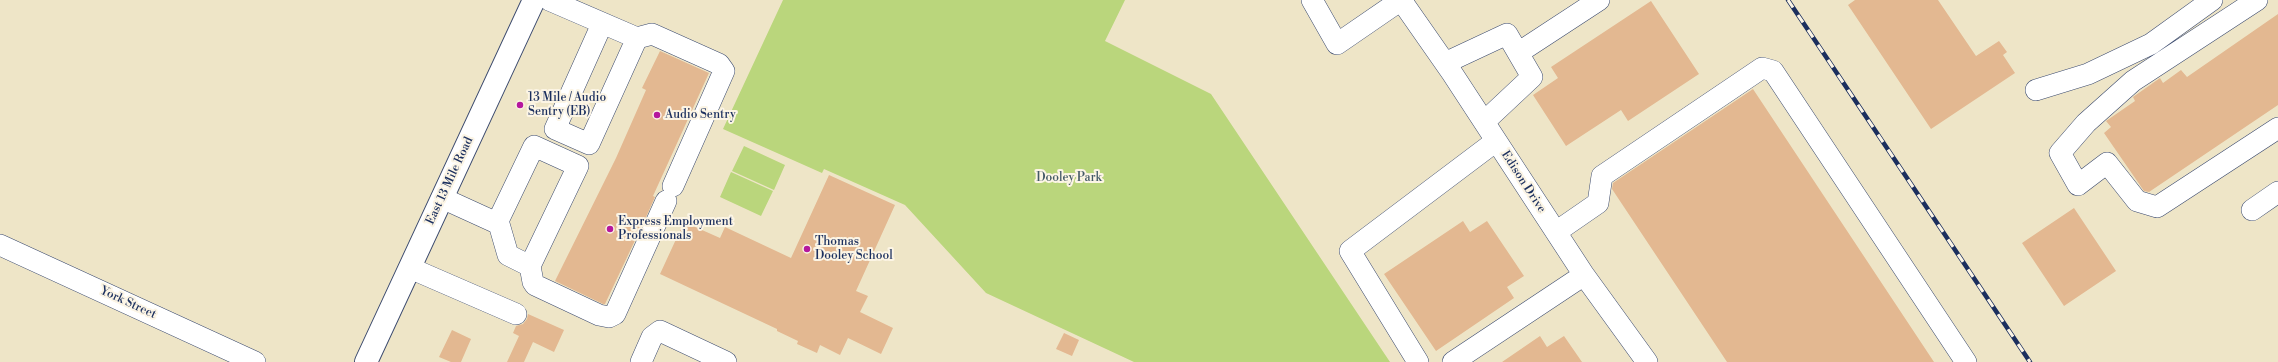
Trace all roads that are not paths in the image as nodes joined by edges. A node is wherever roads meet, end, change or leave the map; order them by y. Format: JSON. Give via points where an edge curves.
{"nodes":[{"id":1,"x":534,"y":0,"type":"edge"},
{"id":2,"x":548,"y":0,"type":"edge"},
{"id":3,"x":1312,"y":0,"type":"edge"},
{"id":4,"x":1401,"y":0,"type":"edge"},
{"id":5,"x":1599,"y":0,"type":"edge"},
{"id":6,"x":2212,"y":0,"type":"edge"},
{"id":7,"x":2257,"y":0,"type":"edge"},
{"id":8,"x":602,"y":24,"type":"junction"},
{"id":9,"x":637,"y":38,"type":"junction"},
{"id":10,"x":1518,"y":54,"type":"junction"},
{"id":11,"x":1445,"y":64,"type":"junction"},
{"id":12,"x":2036,"y":90,"type":"dead end"},
{"id":13,"x":1484,"y":122,"type":"junction"},
{"id":14,"x":2278,"y":128,"type":"edge"},
{"id":15,"x":1496,"y":141,"type":"junction"},
{"id":16,"x":2278,"y":192,"type":"edge"},
{"id":17,"x":442,"y":198,"type":"junction"},
{"id":18,"x":2252,"y":210,"type":"dead end"},
{"id":19,"x":497,"y":223,"type":"junction"},
{"id":20,"x":1556,"y":232,"type":"junction"},
{"id":21,"x":0,"y":244,"type":"edge"},
{"id":22,"x":530,"y":266,"type":"junction"},
{"id":23,"x":410,"y":268,"type":"junction"},
{"id":24,"x":1584,"y":275,"type":"junction"},
{"id":25,"x":516,"y":314,"type":"dead end"},
{"id":26,"x":255,"y":362,"type":"edge"},
{"id":27,"x":366,"y":362,"type":"edge"},
{"id":28,"x":641,"y":362,"type":"edge"},
{"id":29,"x":726,"y":362,"type":"edge"},
{"id":30,"x":1418,"y":362,"type":"edge"},
{"id":31,"x":1453,"y":362,"type":"edge"},
{"id":32,"x":1647,"y":362,"type":"edge"},
{"id":33,"x":1966,"y":362,"type":"edge"}],
"edges":[{"from":1,"to":17,"type":"main road","name":"East 13 Mile Road"},
{"from":2,"to":8,"type":"street"},
{"from":3,"to":4,"type":"street","via":[[1337,44]]},
{"from":4,"to":11,"type":"street","name":"Edison Drive"},
{"from":5,"to":10,"type":"street"},
{"from":6,"to":12,"type":"street","via":[[2151,44],[2088,74]]},
{"from":7,"to":14,"type":"street","via":[[2133,81],[2086,123],[2060,153],[2078,185],[2107,164],[2137,201],[2157,207]]},
{"from":8,"to":9,"type":"street"},
{"from":8,"to":9,"type":"street","via":[[555,129],[589,144]]},
{"from":9,"to":22,"type":"street","via":[[652,34],[719,64],[724,71],[615,314],[609,317],[598,315],[535,285],[532,282]]},
{"from":10,"to":11,"type":"street","via":[[1507,34]]},
{"from":10,"to":13,"type":"street","via":[[1532,77]]},
{"from":11,"to":13,"type":"street","name":"Edison Drive"},
{"from":13,"to":15,"type":"street","name":"Edison Drive"},
{"from":15,"to":20,"type":"street","name":"Edison Drive"},
{"from":15,"to":30,"type":"street","via":[[1350,251]]},
{"from":16,"to":18,"type":"street"},
{"from":17,"to":19,"type":"street"},
{"from":17,"to":23,"type":"main road","name":"East 13 Mile Road"},
{"from":19,"to":22,"type":"street","via":[[503,231],[508,255]]},
{"from":19,"to":22,"type":"street","via":[[534,146],[578,166]]},
{"from":20,"to":24,"type":"street","name":"Edison Drive"},
{"from":20,"to":33,"type":"street","via":[[1598,203],[1602,176],[1762,68],[1773,70]]},
{"from":21,"to":26,"type":"street","name":"York Street"},
{"from":23,"to":25,"type":"street"},
{"from":23,"to":27,"type":"main road","name":"East 13 Mile Road"},
{"from":24,"to":31,"type":"street"},
{"from":24,"to":32,"type":"street","name":"Edison Drive"},
{"from":28,"to":29,"type":"street","via":[[652,337],[660,331]]}]}
